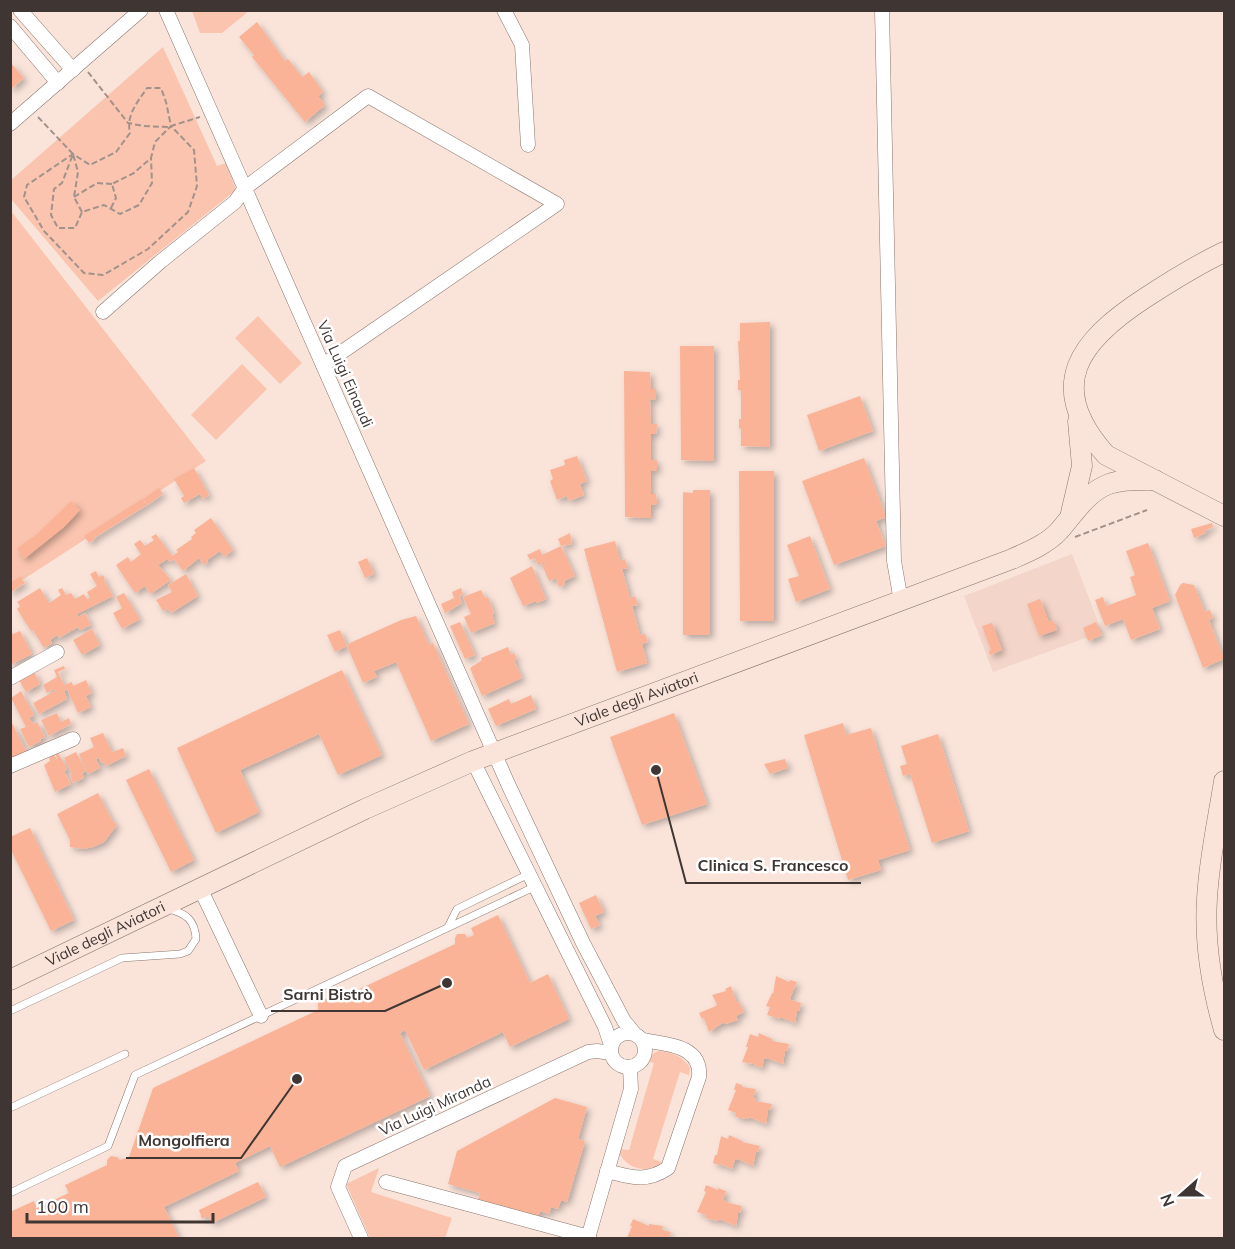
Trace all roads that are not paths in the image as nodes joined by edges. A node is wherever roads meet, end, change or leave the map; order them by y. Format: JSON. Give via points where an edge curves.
{"nodes":[{"id":1,"x":20,"y":10,"type":"edge"},
{"id":2,"x":141,"y":10,"type":"edge"},
{"id":3,"x":166,"y":10,"type":"edge"},
{"id":4,"x":504,"y":10,"type":"edge"},
{"id":5,"x":882,"y":10,"type":"edge"},
{"id":6,"x":10,"y":26,"type":"edge"},
{"id":7,"x":77,"y":66,"type":"junction"},
{"id":8,"x":58,"y":83,"type":"junction"},
{"id":9,"x":10,"y":124,"type":"edge"},
{"id":10,"x":528,"y":145,"type":"dead end"},
{"id":11,"x":245,"y":188,"type":"junction"},
{"id":12,"x":1224,"y":252,"type":"edge"},
{"id":13,"x":103,"y":312,"type":"dead end"},
{"id":14,"x":323,"y":365,"type":"junction"},
{"id":15,"x":1077,"y":410,"type":"junction"},
{"id":16,"x":1155,"y":480,"type":"junction"},
{"id":17,"x":1070,"y":516,"type":"junction"},
{"id":18,"x":1222,"y":516,"type":"edge"},
{"id":19,"x":902,"y":601,"type":"junction"},
{"id":20,"x":57,"y":652,"type":"dead end"},
{"id":21,"x":10,"y":678,"type":"edge"},
{"id":22,"x":73,"y":739,"type":"dead end"},
{"id":23,"x":494,"y":752,"type":"junction"},
{"id":24,"x":473,"y":761,"type":"junction"},
{"id":25,"x":10,"y":766,"type":"edge"},
{"id":26,"x":1224,"y":781,"type":"edge"},
{"id":27,"x":552,"y":878,"type":"junction"},
{"id":28,"x":532,"y":880,"type":"junction"},
{"id":29,"x":200,"y":888,"type":"junction"},
{"id":30,"x":159,"y":908,"type":"junction"},
{"id":31,"x":448,"y":927,"type":"junction"},
{"id":32,"x":10,"y":980,"type":"edge"},
{"id":33,"x":611,"y":995,"type":"junction"},
{"id":34,"x":593,"y":1005,"type":"junction"},
{"id":35,"x":10,"y":1011,"type":"edge"},
{"id":36,"x":261,"y":1016,"type":"junction"},
{"id":37,"x":1224,"y":1030,"type":"edge"},
{"id":38,"x":638,"y":1036,"type":"junction"},
{"id":39,"x":611,"y":1049,"type":"junction"},
{"id":40,"x":124,"y":1054,"type":"dead end"},
{"id":41,"x":630,"y":1067,"type":"junction"},
{"id":42,"x":10,"y":1108,"type":"edge"},
{"id":43,"x":607,"y":1171,"type":"junction"},
{"id":44,"x":386,"y":1182,"type":"dead end"},
{"id":45,"x":10,"y":1193,"type":"edge"},
{"id":46,"x":589,"y":1238,"type":"edge"},
{"id":47,"x":361,"y":1239,"type":"edge"}],
"edges":[{"from":1,"to":7,"type":"street"},
{"from":2,"to":7,"type":"street"},
{"from":3,"to":11,"type":"street","name":"Via Luigi Einaudi"},
{"from":4,"to":10,"type":"street","via":[[522,45]]},
{"from":5,"to":19,"type":"street","via":[[894,561]]},
{"from":6,"to":8,"type":"street"},
{"from":7,"to":8,"type":"street"},
{"from":8,"to":9,"type":"street"},
{"from":11,"to":13,"type":"street","via":[[235,202]]},
{"from":11,"to":14,"type":"street","name":"Via Luigi Einaudi"},
{"from":11,"to":14,"type":"street","via":[[368,96],[557,204]]},
{"from":12,"to":15,"type":"main road","name":"Viale degli Aviatori","via":[[1140,300],[1091,341],[1076,371]]},
{"from":14,"to":23,"type":"street","name":"Via Luigi Einaudi"},
{"from":15,"to":16,"type":"main road","name":"Viale degli Aviatori","via":[[1092,439],[1106,455]]},
{"from":15,"to":17,"type":"main road","name":"Viale degli Aviatori","via":[[1082,466]]},
{"from":16,"to":17,"type":"main road","name":"Viale degli Aviatori","via":[[1109,484],[1094,492]]},
{"from":16,"to":18,"type":"main road","name":"Viale degli Aviatori"},
{"from":17,"to":19,"type":"main road","name":"Viale degli Aviatori","via":[[1058,532],[1036,548]]},
{"from":19,"to":23,"type":"main road","name":"Viale degli Aviatori"},
{"from":20,"to":21,"type":"street"},
{"from":22,"to":25,"type":"street"},
{"from":23,"to":24,"type":"main road","name":"Viale degli Aviatori"},
{"from":23,"to":27,"type":"street"},
{"from":24,"to":28,"type":"street"},
{"from":24,"to":29,"type":"main road","name":"Viale degli Aviatori"},
{"from":26,"to":37,"type":"main road","via":[[1207,901],[1207,944]]},
{"from":27,"to":28,"type":"street"},
{"from":27,"to":33,"type":"street"},
{"from":28,"to":31,"type":"lane"},
{"from":28,"to":31,"type":"lane","via":[[457,909]]},
{"from":28,"to":34,"type":"street"},
{"from":29,"to":30,"type":"main road","name":"Viale degli Aviatori"},
{"from":29,"to":36,"type":"street"},
{"from":30,"to":32,"type":"main road","name":"Viale degli Aviatori"},
{"from":30,"to":35,"type":"lane","via":[[184,913],[192,921],[196,939],[188,951],[122,958]]},
{"from":31,"to":36,"type":"lane"},
{"from":33,"to":34,"type":"street"},
{"from":33,"to":38,"type":"street","via":[[624,1021]]},
{"from":34,"to":39,"type":"street"},
{"from":36,"to":45,"type":"lane","via":[[135,1075],[108,1146]]},
{"from":38,"to":39,"type":"street","via":[[628,1032],[617,1036]]},
{"from":38,"to":41,"type":"street","via":[[645,1046],[643,1057]]},
{"from":38,"to":43,"type":"street","via":[[688,1051],[700,1066],[699,1077],[668,1168],[644,1178]]},
{"from":39,"to":41,"type":"street","via":[[616,1062]]},
{"from":39,"to":47,"type":"street","name":"Via Luigi Miranda","via":[[588,1052],[345,1166],[338,1187]]},
{"from":40,"to":42,"type":"lane"},
{"from":41,"to":43,"type":"street","via":[[631,1089]]},
{"from":43,"to":46,"type":"street"},
{"from":44,"to":46,"type":"street"}]}
